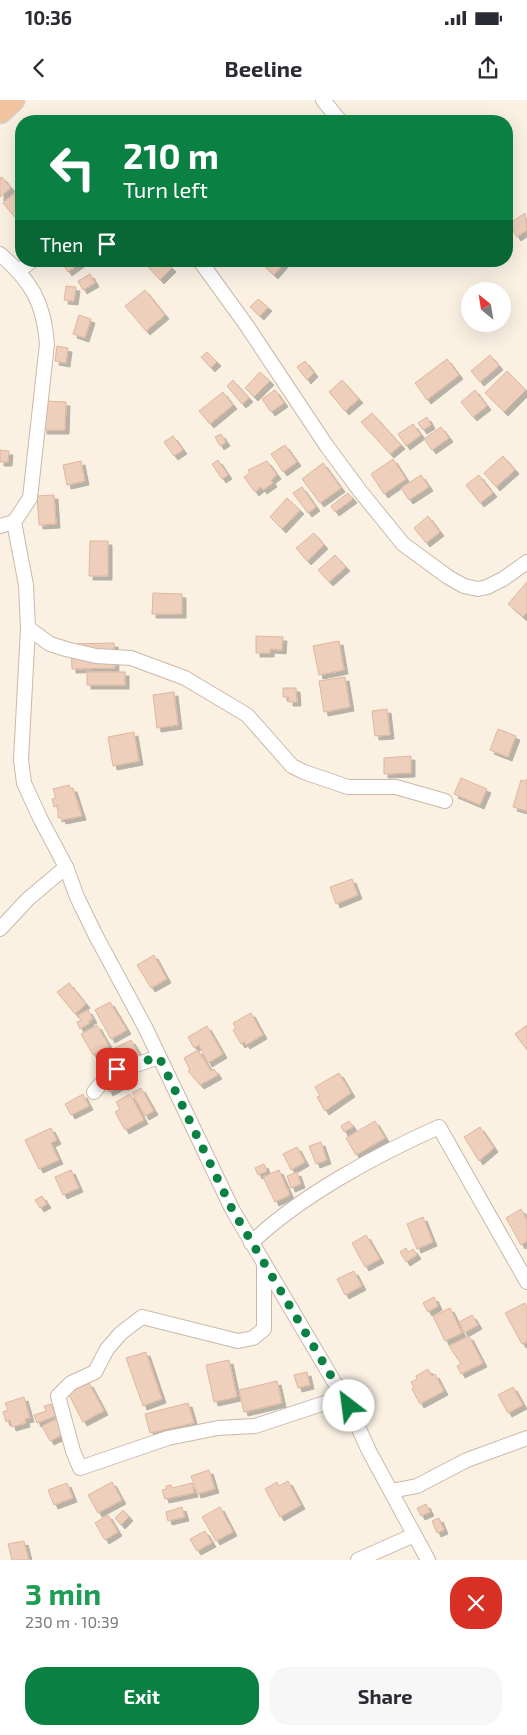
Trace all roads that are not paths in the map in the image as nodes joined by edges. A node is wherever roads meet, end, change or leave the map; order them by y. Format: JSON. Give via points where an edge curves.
{"nodes":[{"id":1,"x":13,"y":100,"type":"edge"},
{"id":2,"x":323,"y":100,"type":"edge"},
{"id":3,"x":0,"y":112,"type":"edge"},
{"id":4,"x":335,"y":115,"type":"edge"},
{"id":5,"x":0,"y":254,"type":"edge"},
{"id":6,"x":24,"y":267,"type":"edge"},
{"id":7,"x":204,"y":267,"type":"edge"},
{"id":8,"x":19,"y":271,"type":"junction"},
{"id":9,"x":14,"y":522,"type":"junction"},
{"id":10,"x":0,"y":526,"type":"edge"},
{"id":11,"x":527,"y":562,"type":"edge"},
{"id":12,"x":28,"y":628,"type":"junction"},
{"id":13,"x":445,"y":801,"type":"dead end"},
{"id":14,"x":66,"y":867,"type":"junction"},
{"id":15,"x":0,"y":928,"type":"edge"},
{"id":16,"x":159,"y":1057,"type":"junction"},
{"id":17,"x":94,"y":1092,"type":"dead end"},
{"id":18,"x":252,"y":1243,"type":"junction"},
{"id":19,"x":264,"y":1264,"type":"junction"},
{"id":20,"x":527,"y":1282,"type":"edge"},
{"id":21,"x":343,"y":1397,"type":"junction"},
{"id":22,"x":527,"y":1438,"type":"edge"},
{"id":23,"x":391,"y":1491,"type":"junction"},
{"id":24,"x":414,"y":1535,"type":"junction"},
{"id":25,"x":358,"y":1560,"type":"edge"},
{"id":26,"x":428,"y":1560,"type":"edge"}],
"edges":[{"from":1,"to":3,"type":"highway"},
{"from":2,"to":4,"type":"street"},
{"from":5,"to":8,"type":"street"},
{"from":6,"to":8,"type":"street"},
{"from":7,"to":11,"type":"street","via":[[326,445],[403,544],[448,577],[478,589],[502,579]]},
{"from":8,"to":9,"type":"street","via":[[41,304],[47,344],[30,498]]},
{"from":9,"to":10,"type":"street"},
{"from":9,"to":12,"type":"street","via":[[26,586]]},
{"from":12,"to":13,"type":"street","via":[[50,644],[96,656],[131,658],[185,678],[247,715],[292,766],[304,772],[348,787],[396,787]]},
{"from":12,"to":14,"type":"street","via":[[21,760],[24,783]]},
{"from":14,"to":15,"type":"street"},
{"from":14,"to":16,"type":"street","via":[[96,936]]},
{"from":16,"to":17,"type":"street","via":[[109,1074]]},
{"from":16,"to":18,"type":"street","via":[[210,1166]]},
{"from":18,"to":19,"type":"street"},
{"from":18,"to":20,"type":"street","via":[[266,1228],[315,1194],[440,1127]]},
{"from":19,"to":21,"type":"street"},
{"from":19,"to":21,"type":"street","via":[[264,1329],[253,1338],[238,1342],[142,1317],[106,1349],[95,1372],[71,1383],[58,1396],[80,1468],[168,1438],[201,1430],[255,1426]]},
{"from":21,"to":23,"type":"street"},
{"from":22,"to":23,"type":"street","via":[[467,1460],[417,1486]]},
{"from":23,"to":24,"type":"street"},
{"from":24,"to":25,"type":"street"},
{"from":24,"to":26,"type":"street"}]}
